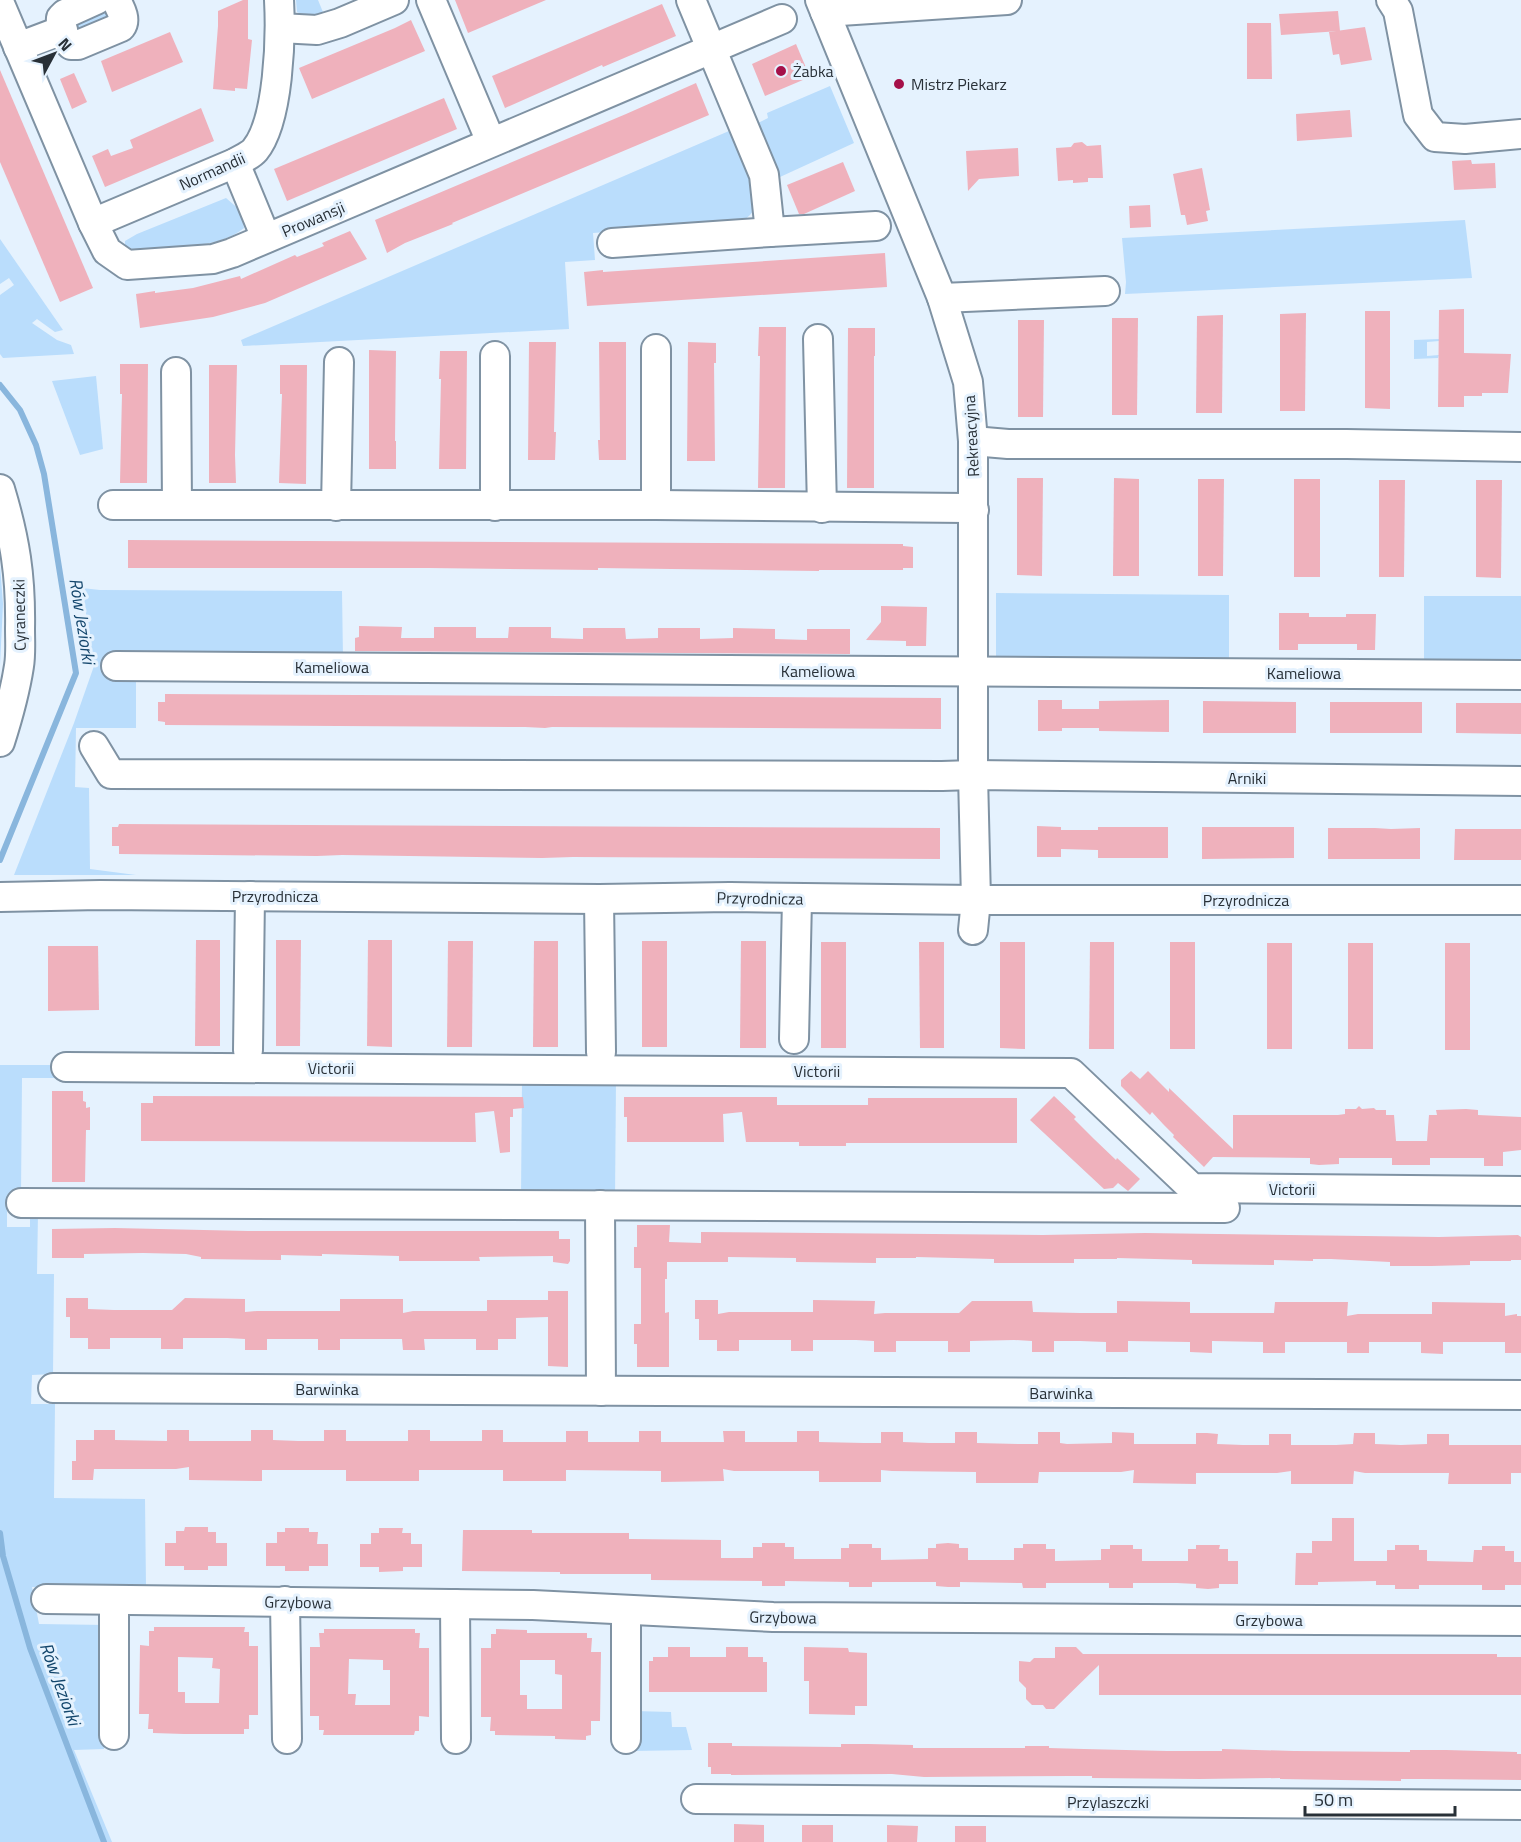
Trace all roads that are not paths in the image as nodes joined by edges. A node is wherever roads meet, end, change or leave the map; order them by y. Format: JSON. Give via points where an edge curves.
{"nodes":[{"id":1,"x":96,"y":0,"type":"edge"},
{"id":2,"x":116,"y":0,"type":"edge"},
{"id":3,"x":279,"y":0,"type":"edge"},
{"id":4,"x":394,"y":0,"type":"edge"},
{"id":5,"x":431,"y":0,"type":"edge"},
{"id":6,"x":691,"y":0,"type":"edge"},
{"id":7,"x":1007,"y":0,"type":"edge"},
{"id":8,"x":1391,"y":0,"type":"edge"},
{"id":9,"x":917,"y":3,"type":"edge"},
{"id":10,"x":0,"y":4,"type":"edge"},
{"id":11,"x":823,"y":6,"type":"edge"},
{"id":12,"x":782,"y":19,"type":"dead end"},
{"id":13,"x":280,"y":28,"type":"junction"},
{"id":14,"x":63,"y":30,"type":"junction"},
{"id":15,"x":18,"y":48,"type":"junction"},
{"id":16,"x":712,"y":48,"type":"junction"},
{"id":17,"x":1521,"y":134,"type":"edge"},
{"id":18,"x":491,"y":142,"type":"junction"},
{"id":19,"x":235,"y":163,"type":"junction"},
{"id":20,"x":93,"y":223,"type":"junction"},
{"id":21,"x":876,"y":226,"type":"dead end"},
{"id":22,"x":770,"y":232,"type":"junction"},
{"id":23,"x":266,"y":238,"type":"junction"},
{"id":24,"x":612,"y":243,"type":"dead end"},
{"id":25,"x":1105,"y":291,"type":"dead end"},
{"id":26,"x":942,"y":298,"type":"junction"},
{"id":27,"x":818,"y":339,"type":"dead end"},
{"id":28,"x":656,"y":350,"type":"dead end"},
{"id":29,"x":495,"y":356,"type":"dead end"},
{"id":30,"x":339,"y":362,"type":"dead end"},
{"id":31,"x":176,"y":372,"type":"dead end"},
{"id":32,"x":973,"y":441,"type":"junction"},
{"id":33,"x":1521,"y":447,"type":"edge"},
{"id":34,"x":0,"y":489,"type":"edge"},
{"id":35,"x":177,"y":504,"type":"junction"},
{"id":36,"x":113,"y":505,"type":"dead end"},
{"id":37,"x":656,"y":505,"type":"junction"},
{"id":38,"x":336,"y":506,"type":"junction"},
{"id":39,"x":495,"y":506,"type":"junction"},
{"id":40,"x":822,"y":508,"type":"junction"},
{"id":41,"x":974,"y":510,"type":"junction"},
{"id":42,"x":116,"y":666,"type":"dead end"},
{"id":43,"x":974,"y":671,"type":"junction"},
{"id":44,"x":1521,"y":675,"type":"edge"},
{"id":45,"x":0,"y":742,"type":"edge"},
{"id":46,"x":94,"y":746,"type":"dead end"},
{"id":47,"x":973,"y":775,"type":"junction"},
{"id":48,"x":1521,"y":781,"type":"edge"},
{"id":49,"x":250,"y":896,"type":"junction"},
{"id":50,"x":3,"y":897,"type":"edge"},
{"id":51,"x":598,"y":899,"type":"junction"},
{"id":52,"x":797,"y":899,"type":"junction"},
{"id":53,"x":976,"y":900,"type":"junction"},
{"id":54,"x":1521,"y":900,"type":"edge"},
{"id":55,"x":973,"y":930,"type":"dead end"},
{"id":56,"x":794,"y":1039,"type":"dead end"},
{"id":57,"x":248,"y":1050,"type":"dead end"},
{"id":58,"x":601,"y":1052,"type":"dead end"},
{"id":59,"x":66,"y":1066,"type":"dead end"},
{"id":60,"x":1521,"y":1191,"type":"edge"},
{"id":61,"x":21,"y":1203,"type":"dead end"},
{"id":62,"x":600,"y":1205,"type":"junction"},
{"id":63,"x":1521,"y":1209,"type":"edge"},
{"id":64,"x":52,"y":1388,"type":"dead end"},
{"id":65,"x":601,"y":1391,"type":"junction"},
{"id":66,"x":1521,"y":1395,"type":"edge"},
{"id":67,"x":46,"y":1599,"type":"dead end"},
{"id":68,"x":114,"y":1600,"type":"junction"},
{"id":69,"x":285,"y":1601,"type":"junction"},
{"id":70,"x":455,"y":1604,"type":"junction"},
{"id":71,"x":626,"y":1611,"type":"junction"},
{"id":72,"x":1521,"y":1621,"type":"edge"},
{"id":73,"x":114,"y":1735,"type":"dead end"},
{"id":74,"x":286,"y":1739,"type":"dead end"},
{"id":75,"x":456,"y":1739,"type":"dead end"},
{"id":76,"x":626,"y":1739,"type":"dead end"},
{"id":77,"x":696,"y":1799,"type":"dead end"},
{"id":78,"x":1521,"y":1805,"type":"edge"}],
"edges":[{"from":1,"to":14,"type":"street","via":[[65,14],[61,18]]},
{"from":2,"to":14,"type":"street","via":[[124,21],[121,27],[75,46],[68,43]]},
{"from":3,"to":13,"type":"street","name":"Normandii"},
{"from":4,"to":13,"type":"street","via":[[317,30]]},
{"from":5,"to":18,"type":"street"},
{"from":6,"to":16,"type":"street"},
{"from":7,"to":9,"type":"street"},
{"from":8,"to":17,"type":"street","via":[[1398,11],[1418,116],[1435,137],[1465,139]]},
{"from":9,"to":11,"type":"street"},
{"from":10,"to":15,"type":"street","name":"Prowansji"},
{"from":11,"to":26,"type":"street","name":"Rekreacyjna"},
{"from":12,"to":16,"type":"street","name":"Prowansji"},
{"from":13,"to":19,"type":"street","name":"Normandii","via":[[268,125],[254,152]]},
{"from":14,"to":15,"type":"street"},
{"from":15,"to":20,"type":"street","name":"Prowansji"},
{"from":16,"to":18,"type":"street","name":"Prowansji"},
{"from":16,"to":22,"type":"street","via":[[764,175]]},
{"from":18,"to":23,"type":"street","name":"Prowansji"},
{"from":19,"to":20,"type":"street","name":"Normandii"},
{"from":19,"to":23,"type":"street"},
{"from":20,"to":23,"type":"street","name":"Prowansji","via":[[107,251],[127,266],[213,259]]},
{"from":21,"to":22,"type":"street"},
{"from":22,"to":24,"type":"street"},
{"from":25,"to":26,"type":"street"},
{"from":26,"to":32,"type":"street","name":"Rekreacyjna","via":[[968,382]]},
{"from":27,"to":40,"type":"street"},
{"from":28,"to":37,"type":"street"},
{"from":29,"to":39,"type":"street"},
{"from":30,"to":38,"type":"street"},
{"from":31,"to":35,"type":"street"},
{"from":32,"to":33,"type":"street"},
{"from":32,"to":41,"type":"street","name":"Rekreacyjna"},
{"from":34,"to":45,"type":"street","name":"Cyraneczki","via":[[18,560],[21,596],[20,664]]},
{"from":35,"to":36,"type":"street"},
{"from":35,"to":38,"type":"street"},
{"from":37,"to":39,"type":"street"},
{"from":37,"to":40,"type":"street"},
{"from":38,"to":39,"type":"street"},
{"from":40,"to":41,"type":"street"},
{"from":41,"to":43,"type":"street","name":"Rekreacyjna"},
{"from":42,"to":43,"type":"street","name":"Kameliowa"},
{"from":43,"to":44,"type":"street","name":"Kameliowa"},
{"from":43,"to":47,"type":"street","name":"Rekreacyjna"},
{"from":46,"to":47,"type":"street","name":"Arniki","via":[[111,774]]},
{"from":47,"to":48,"type":"street","name":"Arniki"},
{"from":47,"to":53,"type":"street","name":"Rekreacyjna"},
{"from":49,"to":50,"type":"street","name":"Przyrodnicza"},
{"from":49,"to":51,"type":"street","name":"Przyrodnicza"},
{"from":49,"to":57,"type":"street"},
{"from":51,"to":52,"type":"street","name":"Przyrodnicza"},
{"from":51,"to":58,"type":"street"},
{"from":52,"to":53,"type":"street","name":"Przyrodnicza"},
{"from":52,"to":56,"type":"street"},
{"from":53,"to":54,"type":"street","name":"Przyrodnicza"},
{"from":53,"to":55,"type":"street","name":"Rekreacyjna"},
{"from":59,"to":60,"type":"street","name":"Victorii","via":[[1071,1073],[1192,1188]]},
{"from":61,"to":62,"type":"street","name":"Victorii"},
{"from":62,"to":63,"type":"street","name":"Victorii"},
{"from":62,"to":65,"type":"street"},
{"from":64,"to":65,"type":"street","name":"Barwinka"},
{"from":65,"to":66,"type":"street","name":"Barwinka"},
{"from":67,"to":68,"type":"street","name":"Grzybowa"},
{"from":68,"to":69,"type":"street","name":"Grzybowa"},
{"from":68,"to":73,"type":"street"},
{"from":69,"to":70,"type":"street","name":"Grzybowa"},
{"from":69,"to":74,"type":"street"},
{"from":70,"to":71,"type":"street","name":"Grzybowa"},
{"from":70,"to":75,"type":"street"},
{"from":71,"to":72,"type":"street","name":"Grzybowa","via":[[773,1617]]},
{"from":71,"to":76,"type":"street"},
{"from":77,"to":78,"type":"street","name":"Przylaszczki"}]}
